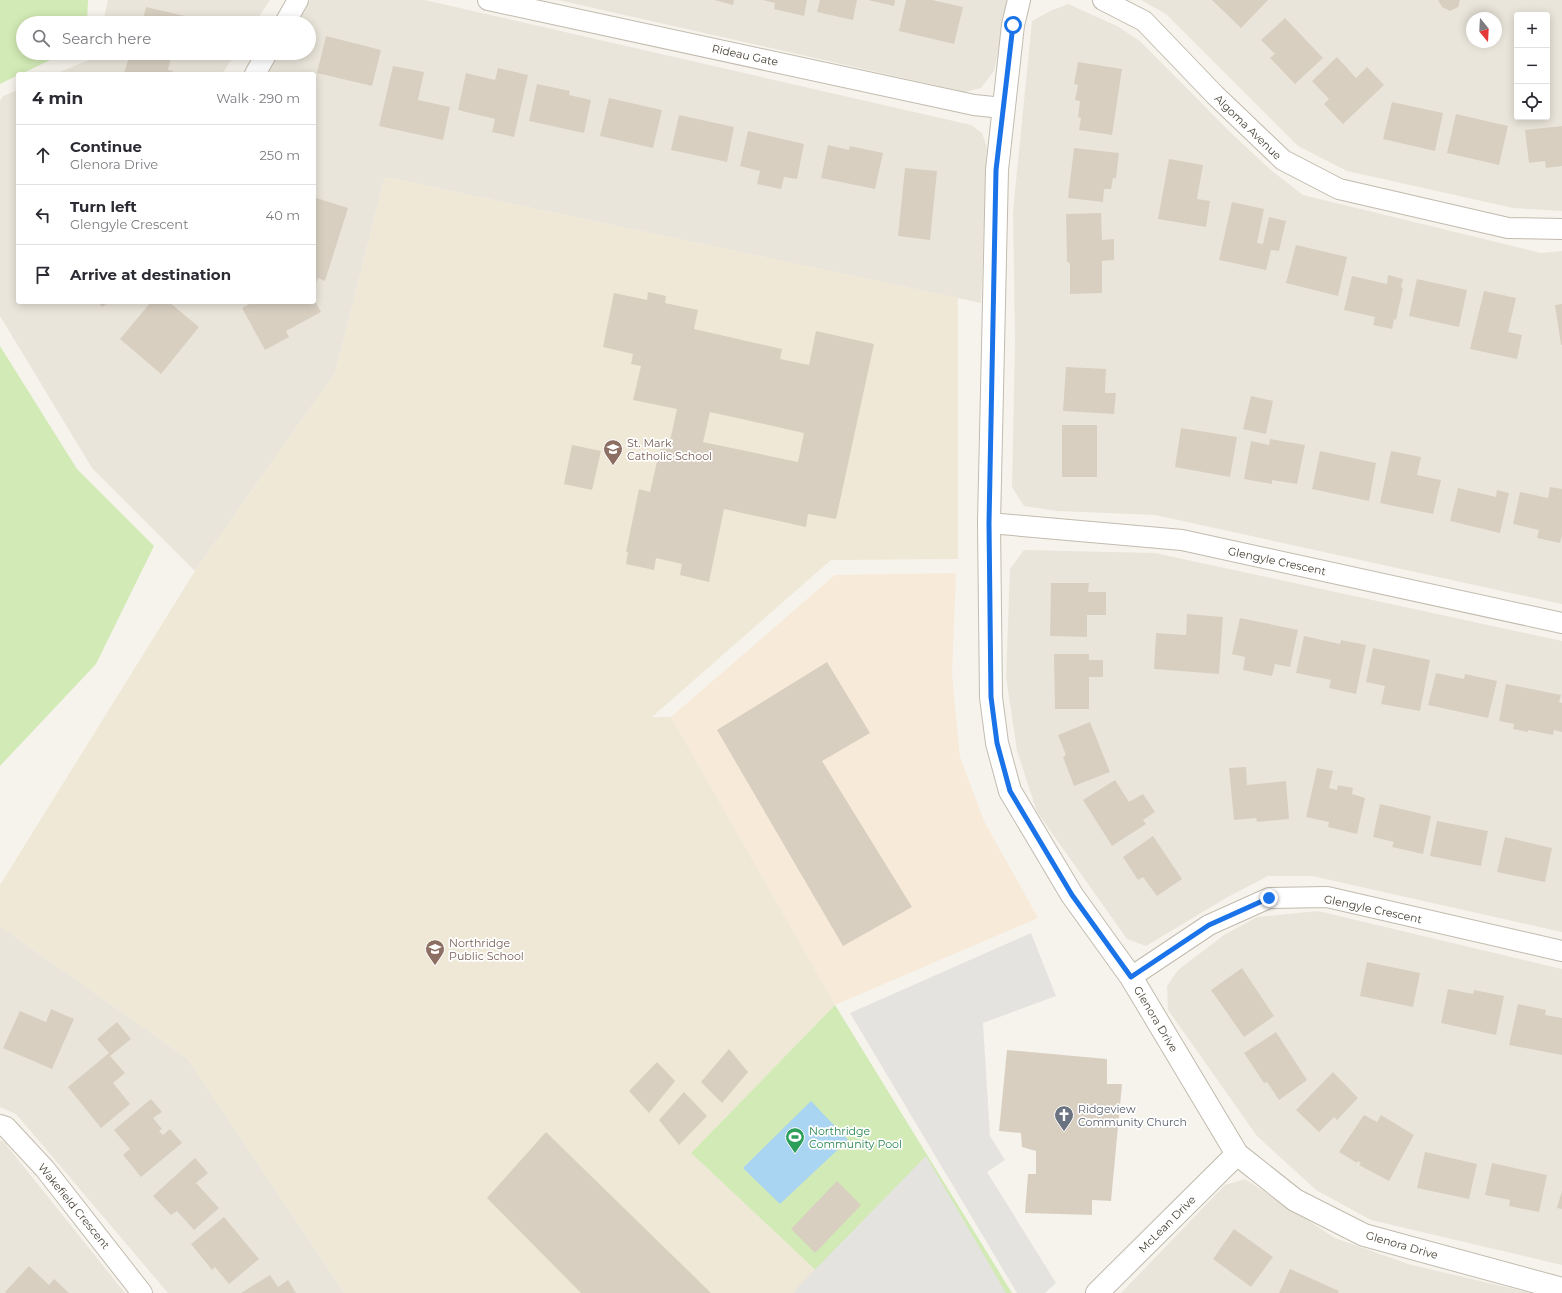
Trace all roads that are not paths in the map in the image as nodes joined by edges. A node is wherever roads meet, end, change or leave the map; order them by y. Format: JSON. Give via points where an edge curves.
{"nodes":[{"id":1,"x":298,"y":0,"type":"edge"},
{"id":2,"x":488,"y":0,"type":"edge"},
{"id":3,"x":1019,"y":0,"type":"edge"},
{"id":4,"x":1103,"y":0,"type":"edge"},
{"id":5,"x":289,"y":16,"type":"edge"},
{"id":6,"x":263,"y":60,"type":"edge"},
{"id":7,"x":256,"y":72,"type":"edge"},
{"id":8,"x":1003,"y":108,"type":"junction"},
{"id":9,"x":1562,"y":229,"type":"edge"},
{"id":10,"x":989,"y":523,"type":"junction"},
{"id":11,"x":1562,"y":623,"type":"edge"},
{"id":12,"x":1562,"y":951,"type":"edge"},
{"id":13,"x":1131,"y":977,"type":"junction"},
{"id":14,"x":0,"y":1125,"type":"edge"},
{"id":15,"x":1236,"y":1154,"type":"junction"},
{"id":16,"x":1562,"y":1289,"type":"edge"},
{"id":17,"x":142,"y":1293,"type":"edge"},
{"id":18,"x":1097,"y":1293,"type":"edge"}],
"edges":[{"from":1,"to":5,"type":"street"},
{"from":2,"to":8,"type":"street","name":"Rideau Gate","via":[[974,105]]},
{"from":3,"to":8,"type":"street","name":"Glenora Drive","via":[[1013,25]]},
{"from":4,"to":9,"type":"street","name":"Algoma Avenue","via":[[1144,22],[1215,96],[1283,160],[1340,189],[1508,228]]},
{"from":6,"to":7,"type":"street"},
{"from":8,"to":10,"type":"street","name":"Glenora Drive","via":[[996,170]]},
{"from":10,"to":11,"type":"street","name":"Glengyle Crescent","via":[[1182,540]]},
{"from":10,"to":13,"type":"street","name":"Glenora Drive","via":[[991,697],[997,743],[1010,791],[1072,895]]},
{"from":12,"to":13,"type":"street","name":"Glengyle Crescent","via":[[1327,897],[1269,898],[1209,925]]},
{"from":13,"to":15,"type":"street","name":"Glenora Drive"},
{"from":14,"to":17,"type":"street","name":"Wakefield Crescent","via":[[6,1128],[45,1169]]},
{"from":15,"to":16,"type":"street","name":"Glenora Drive","via":[[1295,1200],[1364,1235]]},
{"from":15,"to":18,"type":"street","name":"McLean Drive"}]}
